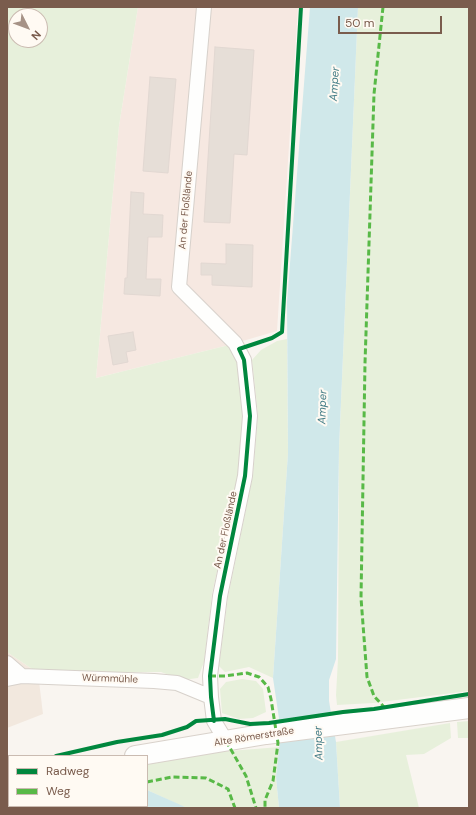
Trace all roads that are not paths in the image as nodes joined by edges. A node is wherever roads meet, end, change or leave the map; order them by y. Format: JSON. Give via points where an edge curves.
{"nodes":[{"id":1,"x":204,"y":7,"type":"edge"},
{"id":2,"x":7,"y":663,"type":"edge"},
{"id":3,"x":22,"y":676,"type":"junction"},
{"id":4,"x":7,"y":679,"type":"edge"},
{"id":5,"x":211,"y":697,"type":"junction"},
{"id":6,"x":469,"y":708,"type":"edge"},
{"id":7,"x":226,"y":741,"type":"junction"},
{"id":8,"x":141,"y":755,"type":"edge"}],
"edges":[{"from":1,"to":5,"type":"street","name":"An der Floßlände","via":[[179,287],[235,343],[244,360],[250,416],[245,476],[220,596],[210,676]]},
{"from":2,"to":3,"type":"street"},
{"from":3,"to":4,"type":"street","name":"Würmmühle"},
{"from":3,"to":5,"type":"street","name":"Würmmühle","via":[[177,683]]},
{"from":5,"to":7,"type":"street","name":"An der Floßlände","via":[[214,721]]},
{"from":6,"to":7,"type":"main road","name":"Alte Römerstraße"},
{"from":7,"to":8,"type":"main road","name":"Alte Römerstraße"}]}
